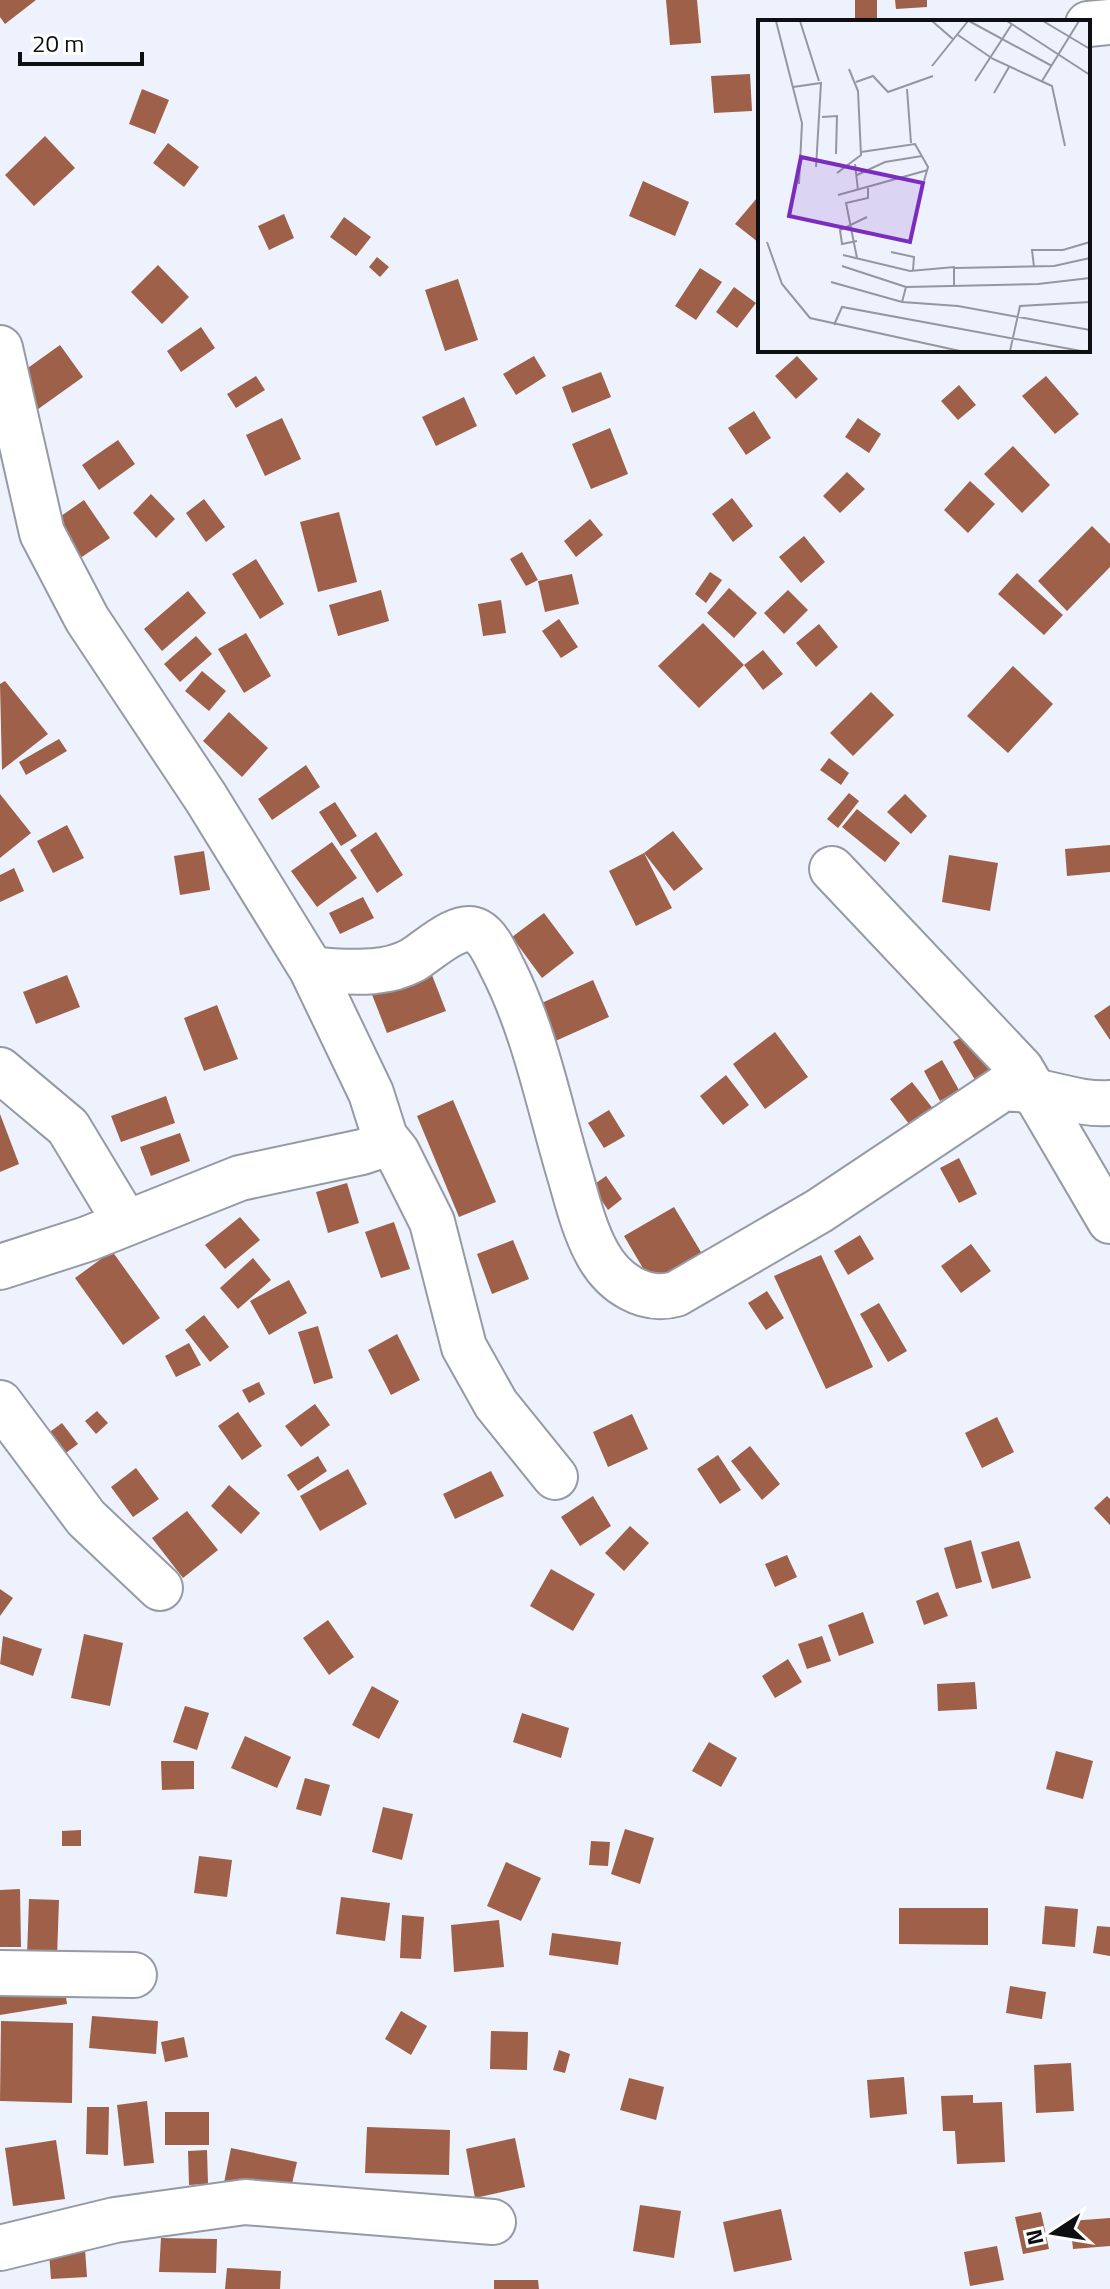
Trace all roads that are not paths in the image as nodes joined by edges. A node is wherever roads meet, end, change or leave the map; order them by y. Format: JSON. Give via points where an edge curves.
{"nodes":[{"id":1,"x":1110,"y":22,"type":"edge"},
{"id":2,"x":1090,"y":24,"type":"edge"},
{"id":3,"x":0,"y":348,"type":"edge"},
{"id":4,"x":832,"y":869,"type":"dead end"},
{"id":5,"x":312,"y":970,"type":"junction"},
{"id":6,"x":0,"y":1070,"type":"edge"},
{"id":7,"x":1037,"y":1093,"type":"junction"},
{"id":8,"x":1110,"y":1103,"type":"edge"},
{"id":9,"x":385,"y":1137,"type":"junction"},
{"id":10,"x":1110,"y":1221,"type":"edge"},
{"id":11,"x":126,"y":1223,"type":"junction"},
{"id":12,"x":0,"y":1267,"type":"edge"},
{"id":13,"x":0,"y":1403,"type":"edge"},
{"id":14,"x":555,"y":1477,"type":"dead end"},
{"id":15,"x":160,"y":1588,"type":"dead end"},
{"id":16,"x":0,"y":1973,"type":"edge"},
{"id":17,"x":134,"y":1975,"type":"dead end"},
{"id":18,"x":493,"y":2222,"type":"dead end"},
{"id":19,"x":0,"y":2248,"type":"edge"}],
"edges":[{"from":1,"to":2,"type":"street"},
{"from":3,"to":5,"type":"street","via":[[42,533],[87,619]]},
{"from":4,"to":7,"type":"street","via":[[996,1041]]},
{"from":5,"to":7,"type":"street","via":[[382,971],[462,930],[476,930],[485,937],[530,1038],[598,1255],[616,1277],[658,1299],[676,1294],[819,1211],[990,1095],[1016,1088]]},
{"from":5,"to":9,"type":"street","via":[[371,1093]]},
{"from":6,"to":11,"type":"street","via":[[68,1127]]},
{"from":7,"to":8,"type":"street","via":[[1087,1105]]},
{"from":7,"to":10,"type":"street"},
{"from":9,"to":11,"type":"street","via":[[377,1147],[362,1152],[240,1178]]},
{"from":9,"to":14,"type":"street","via":[[432,1222],[464,1347],[496,1404]]},
{"from":11,"to":12,"type":"street"},
{"from":13,"to":15,"type":"street","via":[[86,1518]]},
{"from":16,"to":17,"type":"street"},
{"from":18,"to":19,"type":"street","via":[[245,2202],[115,2220]]}]}
